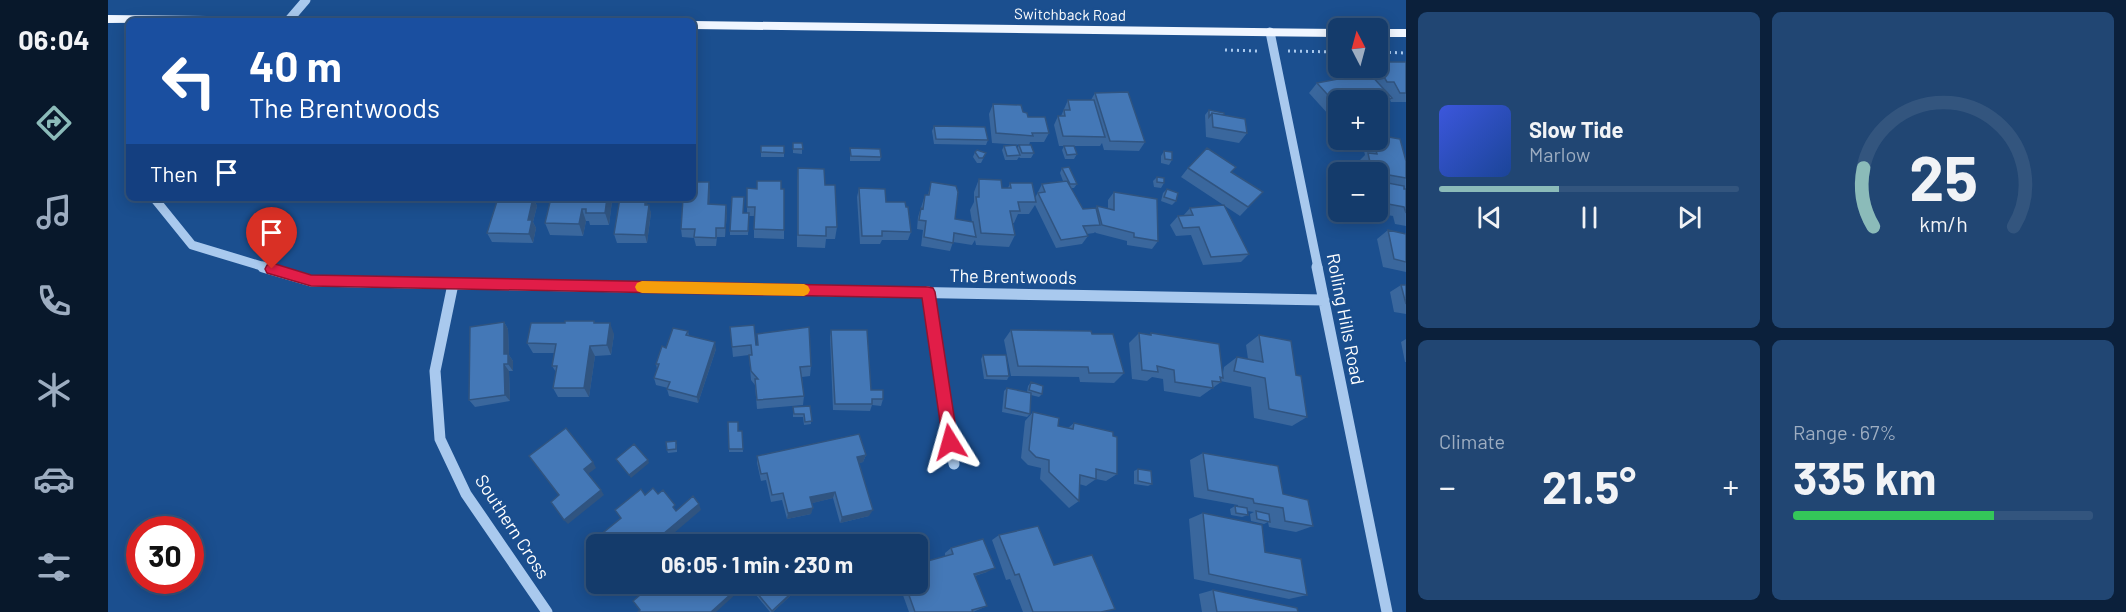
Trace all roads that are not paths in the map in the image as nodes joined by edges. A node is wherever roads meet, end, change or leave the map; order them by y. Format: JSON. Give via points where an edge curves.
{"nodes":[{"id":1,"x":306,"y":0,"type":"edge"},
{"id":2,"x":291,"y":18,"type":"edge"},
{"id":3,"x":108,"y":19,"type":"edge"},
{"id":4,"x":126,"y":19,"type":"edge"},
{"id":5,"x":696,"y":25,"type":"edge"},
{"id":6,"x":1270,"y":32,"type":"junction"},
{"id":7,"x":1328,"y":33,"type":"edge"},
{"id":8,"x":1388,"y":33,"type":"edge"},
{"id":9,"x":1406,"y":33,"type":"edge"},
{"id":10,"x":156,"y":201,"type":"edge"},
{"id":11,"x":453,"y":284,"type":"junction"},
{"id":12,"x":928,"y":292,"type":"junction"},
{"id":13,"x":1324,"y":300,"type":"junction"},
{"id":14,"x":954,"y":464,"type":"dead end"},
{"id":15,"x":547,"y":612,"type":"edge"},
{"id":16,"x":1387,"y":612,"type":"edge"}],
"edges":[{"from":1,"to":2,"type":"street"},
{"from":3,"to":4,"type":"main road"},
{"from":5,"to":6,"type":"main road","name":"Switchback Road"},
{"from":6,"to":7,"type":"main road","name":"Switchback Road"},
{"from":6,"to":13,"type":"street","name":"Rolling Hills Road"},
{"from":8,"to":9,"type":"main road"},
{"from":10,"to":11,"type":"street","name":"The Brentwoods","via":[[192,245],[311,281]]},
{"from":11,"to":12,"type":"street","name":"The Brentwoods"},
{"from":11,"to":15,"type":"street","name":"Southern Cross","via":[[435,371],[440,439],[466,494]]},
{"from":12,"to":13,"type":"street","name":"The Brentwoods"},
{"from":12,"to":14,"type":"street"},
{"from":13,"to":16,"type":"street","name":"Rolling Hills Road"}]}
